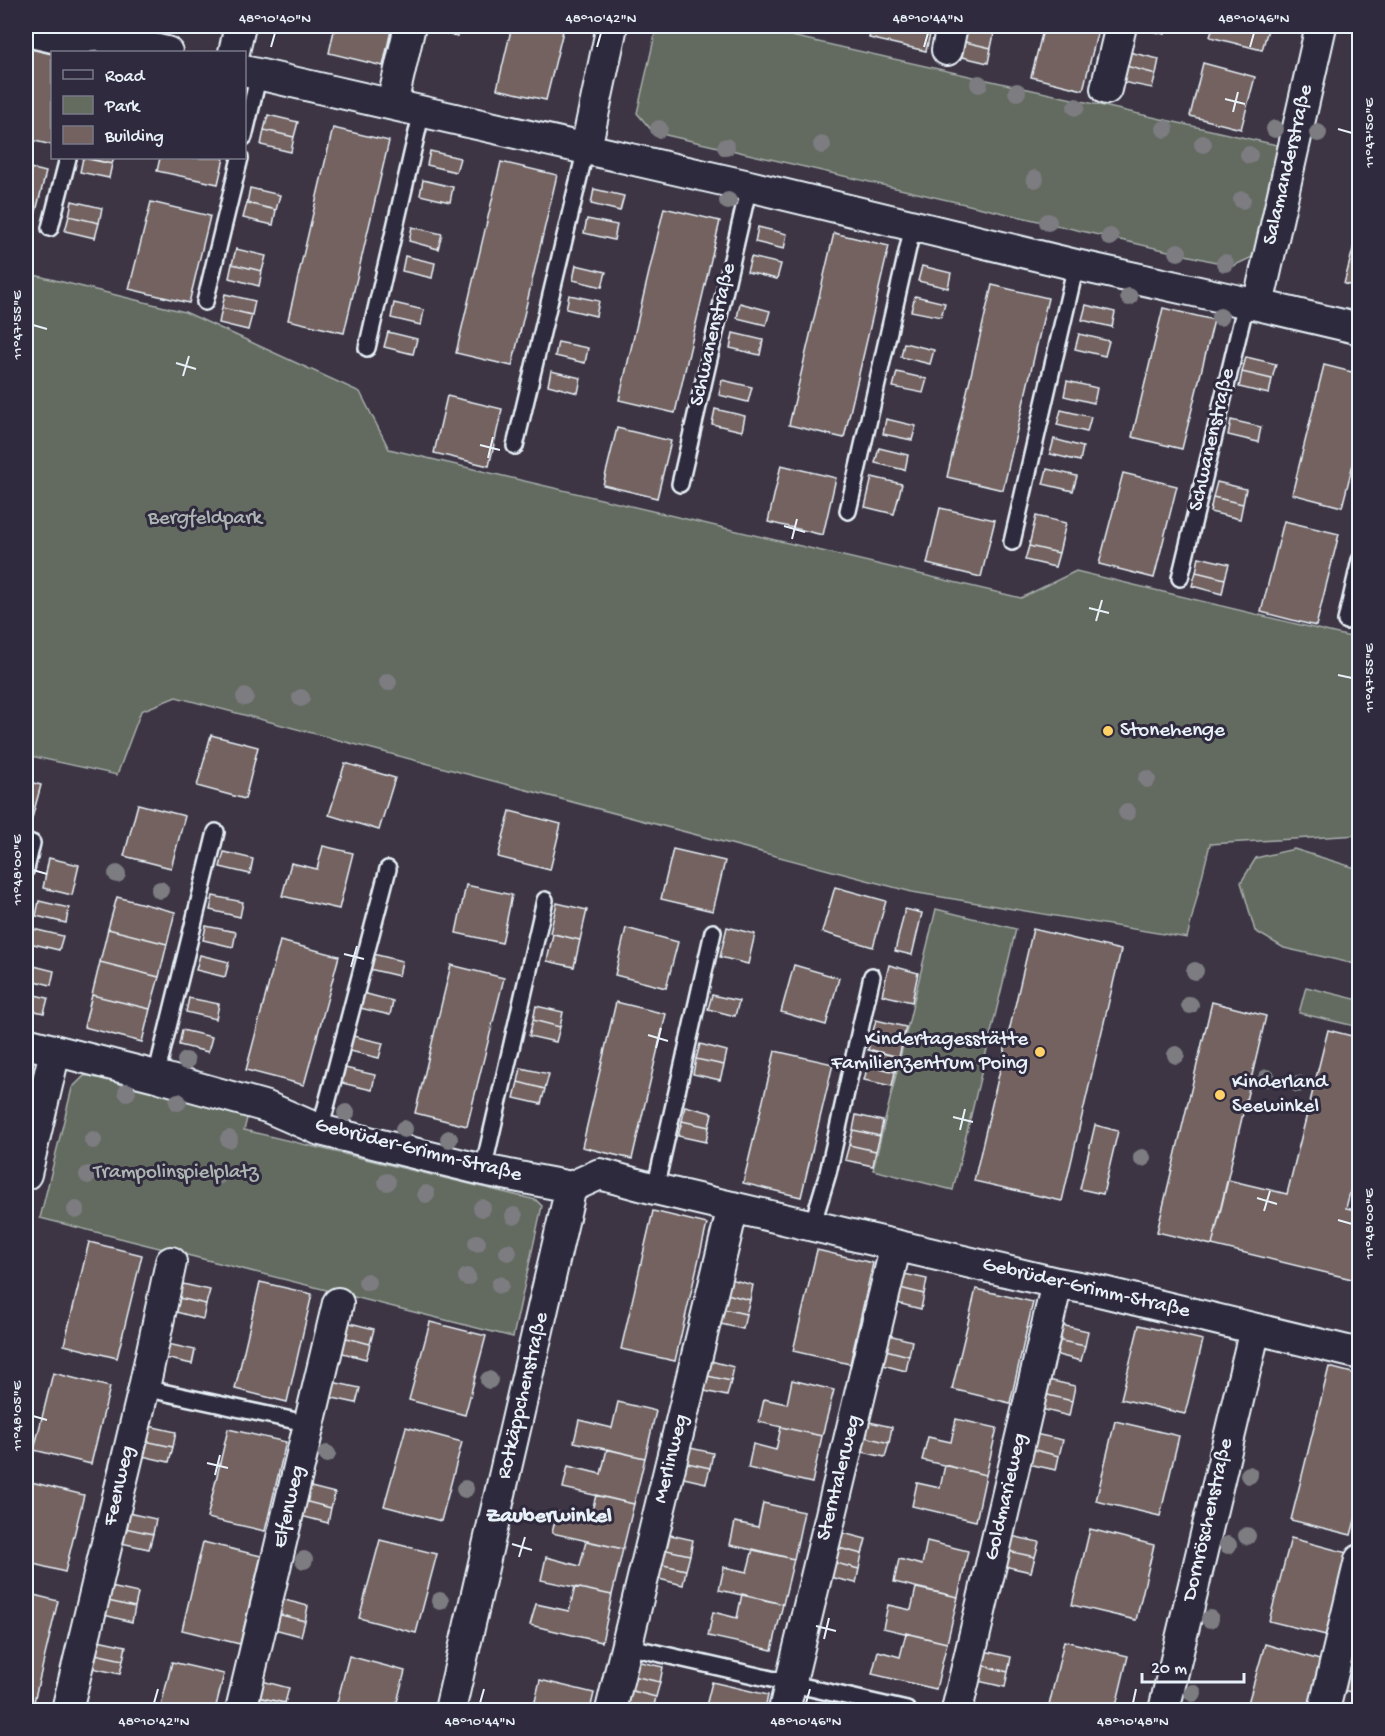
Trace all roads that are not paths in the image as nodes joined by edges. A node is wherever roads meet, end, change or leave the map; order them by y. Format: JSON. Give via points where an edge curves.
{"nodes":[{"id":1,"x":240,"y":26,"type":"edge"},
{"id":2,"x":410,"y":26,"type":"edge"},
{"id":3,"x":612,"y":26,"type":"edge"},
{"id":4,"x":1121,"y":26,"type":"edge"},
{"id":5,"x":1321,"y":26,"type":"edge"},
{"id":6,"x":26,"y":31,"type":"edge"},
{"id":7,"x":99,"y":37,"type":"edge"},
{"id":8,"x":162,"y":51,"type":"edge"},
{"id":9,"x":234,"y":51,"type":"edge"},
{"id":10,"x":252,"y":73,"type":"edge"},
{"id":11,"x":1106,"y":89,"type":"dead end"},
{"id":12,"x":392,"y":104,"type":"junction"},
{"id":13,"x":422,"y":111,"type":"junction"},
{"id":14,"x":246,"y":121,"type":"edge"},
{"id":15,"x":585,"y":148,"type":"junction"},
{"id":16,"x":68,"y":159,"type":"edge"},
{"id":17,"x":240,"y":159,"type":"edge"},
{"id":18,"x":749,"y":186,"type":"junction"},
{"id":19,"x":913,"y":226,"type":"junction"},
{"id":20,"x":50,"y":228,"type":"dead end"},
{"id":21,"x":1076,"y":265,"type":"junction"},
{"id":22,"x":205,"y":302,"type":"dead end"},
{"id":23,"x":1252,"y":304,"type":"junction"},
{"id":24,"x":1359,"y":329,"type":"edge"},
{"id":25,"x":367,"y":348,"type":"dead end"},
{"id":26,"x":515,"y":446,"type":"dead end"},
{"id":27,"x":680,"y":484,"type":"dead end"},
{"id":28,"x":848,"y":511,"type":"dead end"},
{"id":29,"x":1012,"y":542,"type":"dead end"},
{"id":30,"x":1359,"y":560,"type":"edge"},
{"id":31,"x":1180,"y":578,"type":"dead end"},
{"id":32,"x":1346,"y":621,"type":"dead end"},
{"id":33,"x":216,"y":832,"type":"dead end"},
{"id":34,"x":32,"y":843,"type":"dead end"},
{"id":35,"x":26,"y":869,"type":"edge"},
{"id":36,"x":388,"y":869,"type":"dead end"},
{"id":37,"x":545,"y":900,"type":"dead end"},
{"id":38,"x":713,"y":932,"type":"dead end"},
{"id":39,"x":872,"y":976,"type":"dead end"},
{"id":40,"x":26,"y":1043,"type":"edge"},
{"id":41,"x":55,"y":1051,"type":"junction"},
{"id":42,"x":156,"y":1076,"type":"junction"},
{"id":43,"x":320,"y":1130,"type":"junction"},
{"id":44,"x":483,"y":1170,"type":"junction"},
{"id":45,"x":26,"y":1174,"type":"edge"},
{"id":46,"x":572,"y":1187,"type":"junction"},
{"id":47,"x":655,"y":1189,"type":"junction"},
{"id":48,"x":734,"y":1207,"type":"junction"},
{"id":49,"x":812,"y":1226,"type":"junction"},
{"id":50,"x":896,"y":1245,"type":"junction"},
{"id":51,"x":171,"y":1262,"type":"dead end"},
{"id":52,"x":1057,"y":1283,"type":"junction"},
{"id":53,"x":338,"y":1303,"type":"dead end"},
{"id":54,"x":1255,"y":1329,"type":"junction"},
{"id":55,"x":1359,"y":1354,"type":"edge"},
{"id":56,"x":144,"y":1388,"type":"junction"},
{"id":57,"x":310,"y":1424,"type":"junction"},
{"id":58,"x":1359,"y":1560,"type":"edge"},
{"id":59,"x":626,"y":1646,"type":"junction"},
{"id":60,"x":787,"y":1697,"type":"edge"},
{"id":61,"x":67,"y":1710,"type":"edge"},
{"id":62,"x":241,"y":1710,"type":"edge"},
{"id":63,"x":450,"y":1710,"type":"edge"},
{"id":64,"x":611,"y":1710,"type":"edge"},
{"id":65,"x":907,"y":1710,"type":"edge"},
{"id":66,"x":957,"y":1710,"type":"edge"},
{"id":67,"x":1164,"y":1710,"type":"edge"},
{"id":68,"x":1324,"y":1710,"type":"edge"}],
"edges":[{"from":1,"to":9,"type":"street"},
{"from":2,"to":12,"type":"street"},
{"from":3,"to":15,"type":"street"},
{"from":4,"to":11,"type":"street"},
{"from":5,"to":23,"type":"street","name":"Salamanderstraße"},
{"from":6,"to":7,"type":"street","via":[[74,42]]},
{"from":7,"to":8,"type":"street"},
{"from":10,"to":12,"type":"street"},
{"from":10,"to":14,"type":"lane"},
{"from":12,"to":13,"type":"street"},
{"from":13,"to":15,"type":"street"},
{"from":13,"to":25,"type":"lane"},
{"from":15,"to":18,"type":"street"},
{"from":15,"to":26,"type":"lane"},
{"from":16,"to":20,"type":"lane"},
{"from":17,"to":22,"type":"lane"},
{"from":18,"to":19,"type":"street"},
{"from":18,"to":27,"type":"lane","name":"Schwanenstraße"},
{"from":19,"to":21,"type":"street"},
{"from":19,"to":28,"type":"lane"},
{"from":21,"to":23,"type":"street"},
{"from":21,"to":29,"type":"lane"},
{"from":23,"to":24,"type":"street"},
{"from":23,"to":31,"type":"lane","name":"Schwanenstraße"},
{"from":30,"to":32,"type":"lane"},
{"from":33,"to":42,"type":"lane"},
{"from":34,"to":35,"type":"lane"},
{"from":36,"to":43,"type":"lane"},
{"from":37,"to":44,"type":"lane"},
{"from":38,"to":47,"type":"lane"},
{"from":39,"to":49,"type":"lane","via":[[828,1173]]},
{"from":40,"to":41,"type":"street","name":"Gebrüder-Grimm-Straße"},
{"from":41,"to":42,"type":"street","name":"Gebrüder-Grimm-Straße"},
{"from":41,"to":45,"type":"street"},
{"from":42,"to":43,"type":"street","name":"Gebrüder-Grimm-Straße","via":[[267,1107]]},
{"from":43,"to":44,"type":"street","name":"Gebrüder-Grimm-Straße"},
{"from":44,"to":46,"type":"street","name":"Gebrüder-Grimm-Straße"},
{"from":46,"to":47,"type":"street","name":"Gebrüder-Grimm-Straße","via":[[600,1174]]},
{"from":46,"to":63,"type":"street","name":"Rotkäppchenstraße"},
{"from":47,"to":48,"type":"street","name":"Gebrüder-Grimm-Straße"},
{"from":48,"to":49,"type":"street","name":"Gebrüder-Grimm-Straße"},
{"from":48,"to":59,"type":"street","name":"Merlinweg"},
{"from":49,"to":50,"type":"street","name":"Gebrüder-Grimm-Straße"},
{"from":50,"to":52,"type":"street","name":"Gebrüder-Grimm-Straße"},
{"from":50,"to":60,"type":"street","name":"Sterntalerweg"},
{"from":51,"to":56,"type":"street","name":"Feenweg"},
{"from":52,"to":54,"type":"street","name":"Gebrüder-Grimm-Straße"},
{"from":52,"to":66,"type":"street","name":"Goldmarieweg"},
{"from":53,"to":57,"type":"street","name":"Elfenweg"},
{"from":54,"to":55,"type":"street","name":"Gebrüder-Grimm-Straße"},
{"from":54,"to":67,"type":"street","name":"Dornröschenstraße"},
{"from":56,"to":57,"type":"lane"},
{"from":56,"to":61,"type":"street","name":"Feenweg"},
{"from":57,"to":62,"type":"street","name":"Elfenweg"},
{"from":58,"to":68,"type":"street"},
{"from":59,"to":60,"type":"lane"},
{"from":59,"to":64,"type":"street","name":"Merlinweg"},
{"from":60,"to":65,"type":"lane"}]}
